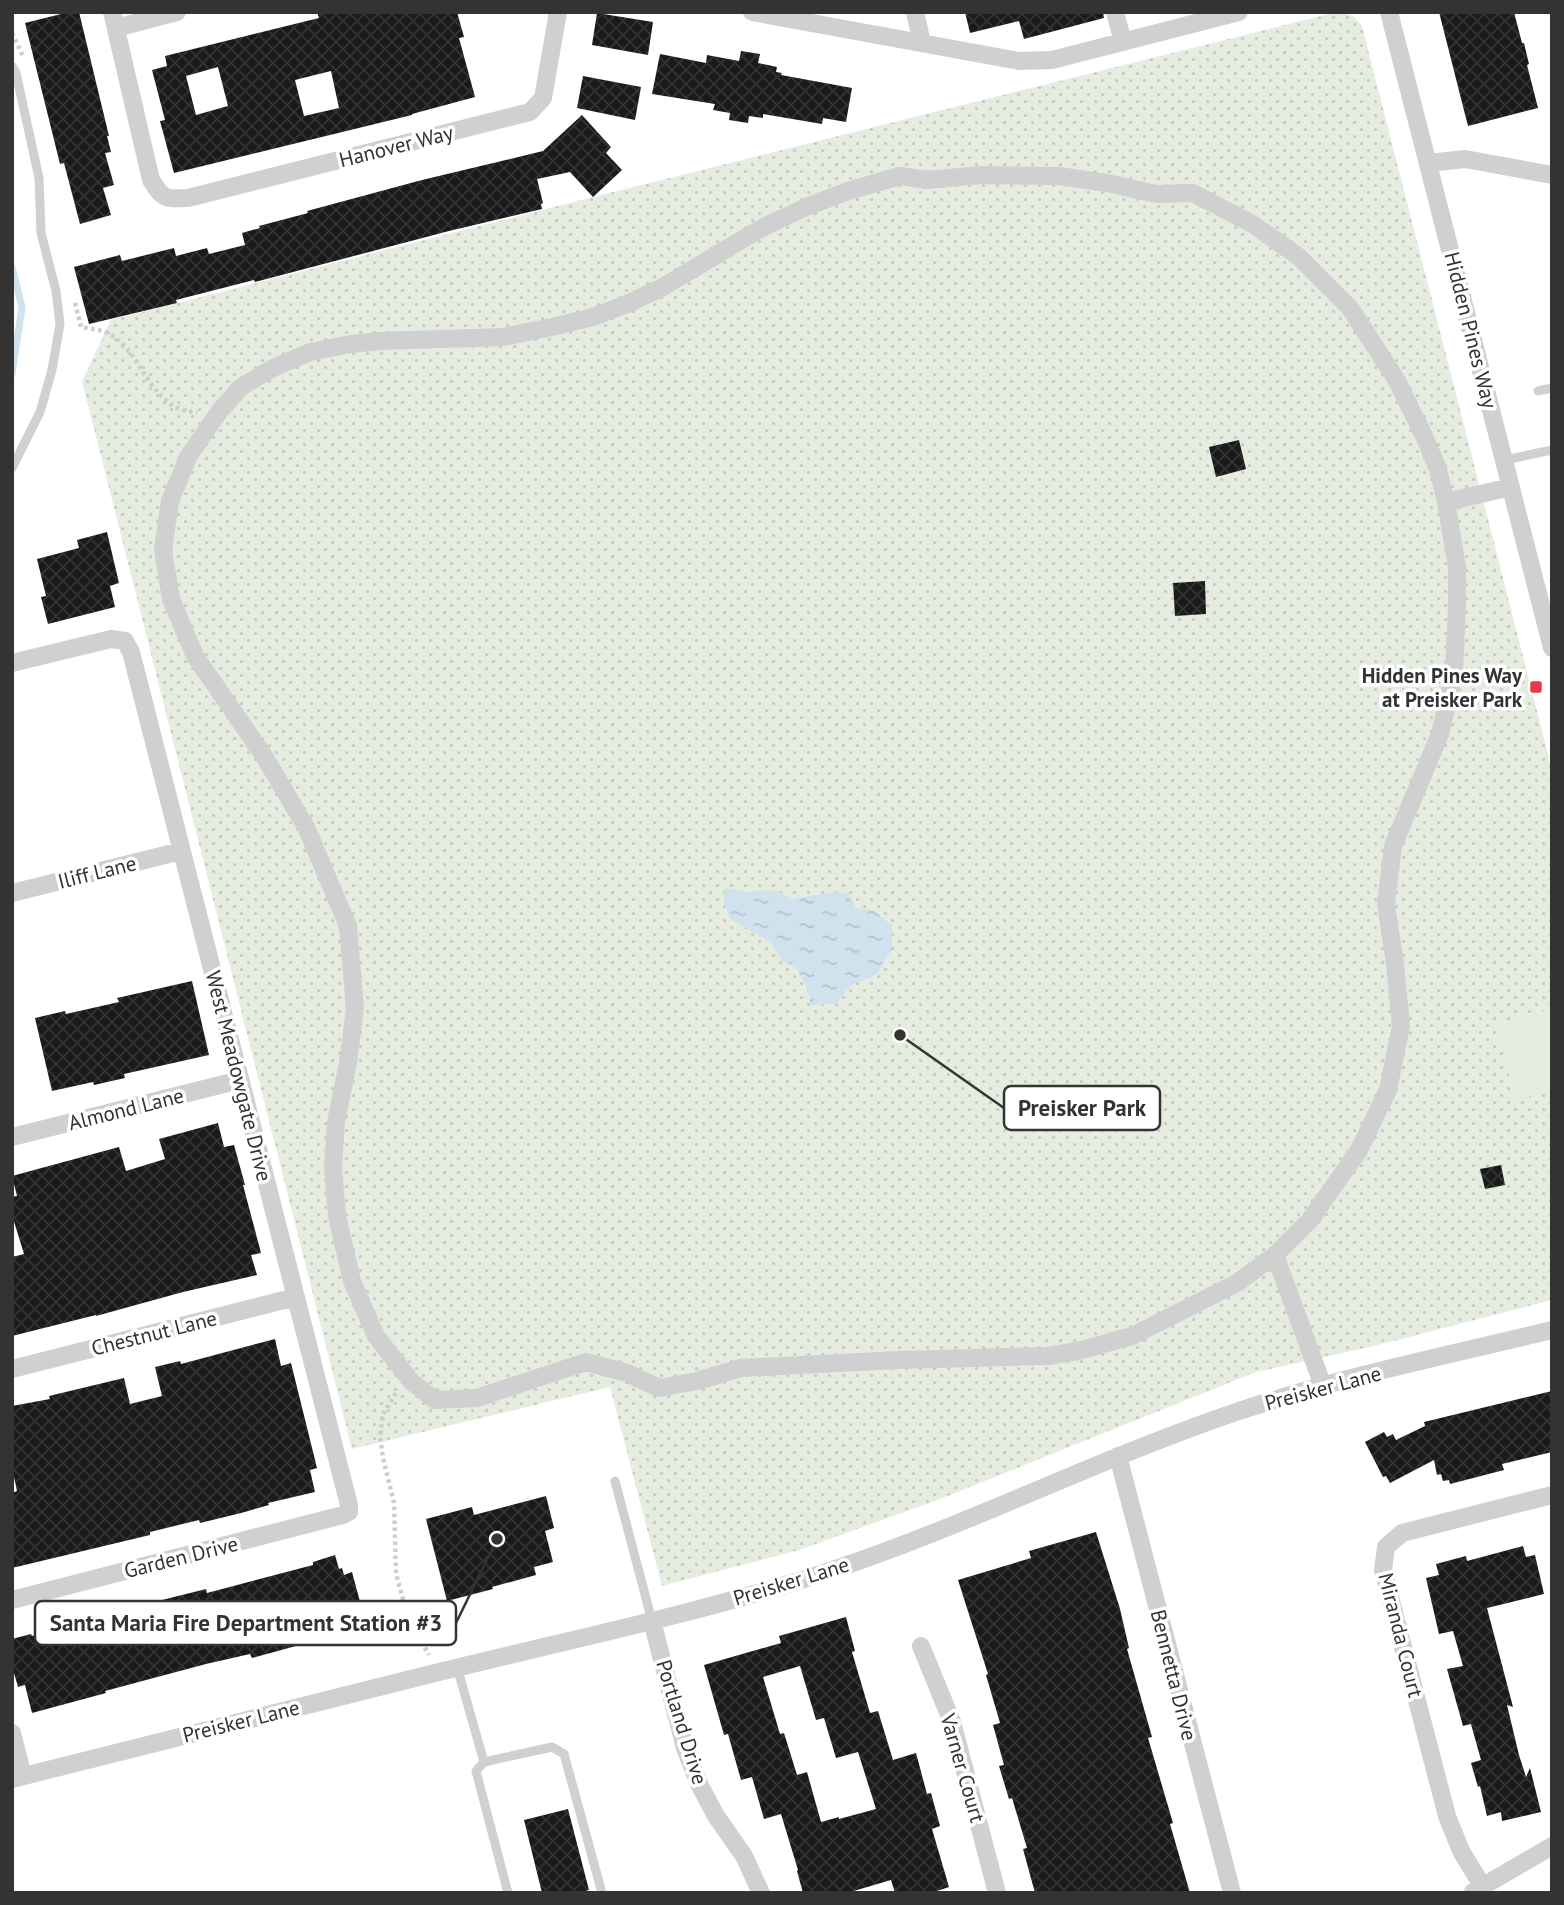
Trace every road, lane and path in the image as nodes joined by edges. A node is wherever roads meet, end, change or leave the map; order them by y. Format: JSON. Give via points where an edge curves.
{"nodes":[{"id":1,"x":177,"y":12,"type":"edge"},
{"id":2,"x":558,"y":12,"type":"edge"},
{"id":3,"x":752,"y":12,"type":"edge"},
{"id":4,"x":915,"y":12,"type":"edge"},
{"id":5,"x":1115,"y":12,"type":"edge"},
{"id":6,"x":1239,"y":12,"type":"edge"},
{"id":7,"x":1389,"y":12,"type":"edge"},
{"id":8,"x":114,"y":20,"type":"edge"},
{"id":9,"x":12,"y":33,"type":"edge"},
{"id":10,"x":1123,"y":42,"type":"junction"},
{"id":11,"x":922,"y":43,"type":"junction"},
{"id":12,"x":24,"y":58,"type":"dead end"},
{"id":13,"x":12,"y":66,"type":"edge"},
{"id":14,"x":1428,"y":163,"type":"junction"},
{"id":15,"x":1552,"y":175,"type":"edge"},
{"id":16,"x":74,"y":300,"type":"dead end"},
{"id":17,"x":1552,"y":388,"type":"edge"},
{"id":18,"x":1538,"y":391,"type":"dead end"},
{"id":19,"x":219,"y":412,"type":"junction"},
{"id":20,"x":1552,"y":450,"type":"edge"},
{"id":21,"x":1504,"y":460,"type":"junction"},
{"id":22,"x":12,"y":468,"type":"edge"},
{"id":23,"x":1511,"y":487,"type":"junction"},
{"id":24,"x":1446,"y":502,"type":"junction"},
{"id":25,"x":1552,"y":648,"type":"edge"},
{"id":26,"x":12,"y":663,"type":"edge"},
{"id":27,"x":181,"y":851,"type":"junction"},
{"id":28,"x":12,"y":893,"type":"edge"},
{"id":29,"x":240,"y":1080,"type":"junction"},
{"id":30,"x":12,"y":1138,"type":"edge"},
{"id":31,"x":1275,"y":1255,"type":"junction"},
{"id":32,"x":296,"y":1297,"type":"junction"},
{"id":33,"x":1552,"y":1329,"type":"edge"},
{"id":34,"x":12,"y":1368,"type":"edge"},
{"id":35,"x":411,"y":1381,"type":"junction"},
{"id":36,"x":1323,"y":1386,"type":"junction"},
{"id":37,"x":1118,"y":1456,"type":"junction"},
{"id":38,"x":615,"y":1481,"type":"dead end"},
{"id":39,"x":1552,"y":1495,"type":"edge"},
{"id":40,"x":349,"y":1512,"type":"joint"},
{"id":41,"x":12,"y":1600,"type":"edge"},
{"id":42,"x":652,"y":1621,"type":"junction"},
{"id":43,"x":921,"y":1646,"type":"dead end"},
{"id":44,"x":457,"y":1667,"type":"junction"},
{"id":45,"x":435,"y":1673,"type":"junction"},
{"id":46,"x":12,"y":1733,"type":"edge"},
{"id":47,"x":484,"y":1762,"type":"junction"},
{"id":48,"x":18,"y":1777,"type":"edge"},
{"id":49,"x":1552,"y":1846,"type":"edge"},
{"id":50,"x":1478,"y":1890,"type":"edge"},
{"id":51,"x":509,"y":1893,"type":"edge"},
{"id":52,"x":602,"y":1893,"type":"edge"},
{"id":53,"x":761,"y":1893,"type":"edge"},
{"id":54,"x":997,"y":1893,"type":"edge"},
{"id":55,"x":1231,"y":1893,"type":"edge"}],
"edges":[{"from":1,"to":8,"type":"street"},
{"from":2,"to":8,"type":"street","name":"Hanover Way","via":[[543,98],[530,112],[188,198],[167,199],[151,180]]},
{"from":3,"to":11,"type":"street"},
{"from":4,"to":11,"type":"street"},
{"from":5,"to":10,"type":"street"},
{"from":6,"to":10,"type":"street"},
{"from":7,"to":14,"type":"street","name":"Hidden Pines Way"},
{"from":9,"to":12,"type":"path"},
{"from":10,"to":11,"type":"street","via":[[1052,60],[1019,61]]},
{"from":13,"to":22,"type":"lane","via":[[39,178],[41,233],[60,324],[40,412]]},
{"from":14,"to":15,"type":"street","via":[[1465,159]]},
{"from":14,"to":21,"type":"street","name":"Hidden Pines Way"},
{"from":16,"to":19,"type":"path","via":[[81,327],[114,336],[167,403],[186,412]]},
{"from":17,"to":18,"type":"lane"},
{"from":19,"to":24,"type":"street","via":[[241,387],[310,352],[380,341],[503,337],[593,317],[661,288],[760,229],[848,191],[900,177],[1059,176],[1156,194],[1193,193],[1254,225],[1299,257],[1350,308],[1396,379],[1424,436]]},
{"from":19,"to":35,"type":"street","via":[[188,457],[170,501],[163,550],[171,599],[195,656],[306,827],[348,926],[355,1008],[336,1122],[337,1216],[352,1281],[376,1336]]},
{"from":20,"to":21,"type":"lane"},
{"from":21,"to":23,"type":"street","name":"Hidden Pines Way"},
{"from":23,"to":24,"type":"street"},
{"from":23,"to":25,"type":"street","name":"Hidden Pines Way"},
{"from":24,"to":31,"type":"street","via":[[1457,568],[1454,673],[1440,734],[1393,846],[1386,904],[1401,1026],[1388,1090],[1359,1150],[1310,1220]]},
{"from":26,"to":27,"type":"street","name":"West Meadowgate Drive","via":[[111,639],[125,641]]},
{"from":27,"to":28,"type":"street","name":"Iliff Lane"},
{"from":27,"to":29,"type":"street","name":"West Meadowgate Drive"},
{"from":29,"to":30,"type":"street","name":"Almond Lane"},
{"from":29,"to":32,"type":"street","name":"West Meadowgate Drive"},
{"from":31,"to":35,"type":"street","via":[[1237,1283],[1132,1336],[1048,1356],[741,1368],[659,1388],[586,1362],[477,1398],[435,1400]]},
{"from":31,"to":36,"type":"street"},
{"from":32,"to":34,"type":"street","name":"Chestnut Lane"},
{"from":32,"to":40,"type":"street","name":"West Meadowgate Drive"},
{"from":33,"to":36,"type":"street","name":"Preisker Lane"},
{"from":35,"to":45,"type":"path","via":[[396,1393],[383,1414],[380,1436],[394,1503],[400,1594]]},
{"from":36,"to":37,"type":"street","name":"Preisker Lane"},
{"from":37,"to":42,"type":"street","name":"Preisker Lane","via":[[810,1578]]},
{"from":37,"to":55,"type":"street","name":"Bennetta Drive"},
{"from":38,"to":42,"type":"lane"},
{"from":39,"to":50,"type":"street","name":"Miranda Court","via":[[1402,1533],[1386,1547],[1383,1570],[1447,1816]]},
{"from":40,"to":41,"type":"street","name":"Garden Drive"},
{"from":42,"to":44,"type":"street","name":"Preisker Lane"},
{"from":42,"to":53,"type":"street","name":"Portland Drive","via":[[699,1784],[744,1856]]},
{"from":43,"to":54,"type":"street","name":"Varner Court","via":[[952,1722]]},
{"from":44,"to":45,"type":"street","name":"Preisker Lane"},
{"from":44,"to":47,"type":"lane"},
{"from":45,"to":48,"type":"street","name":"Preisker Lane"},
{"from":46,"to":48,"type":"street"},
{"from":47,"to":51,"type":"lane","via":[[476,1772]]},
{"from":47,"to":52,"type":"lane","via":[[552,1747],[564,1754]]},
{"from":49,"to":50,"type":"street"}]}
